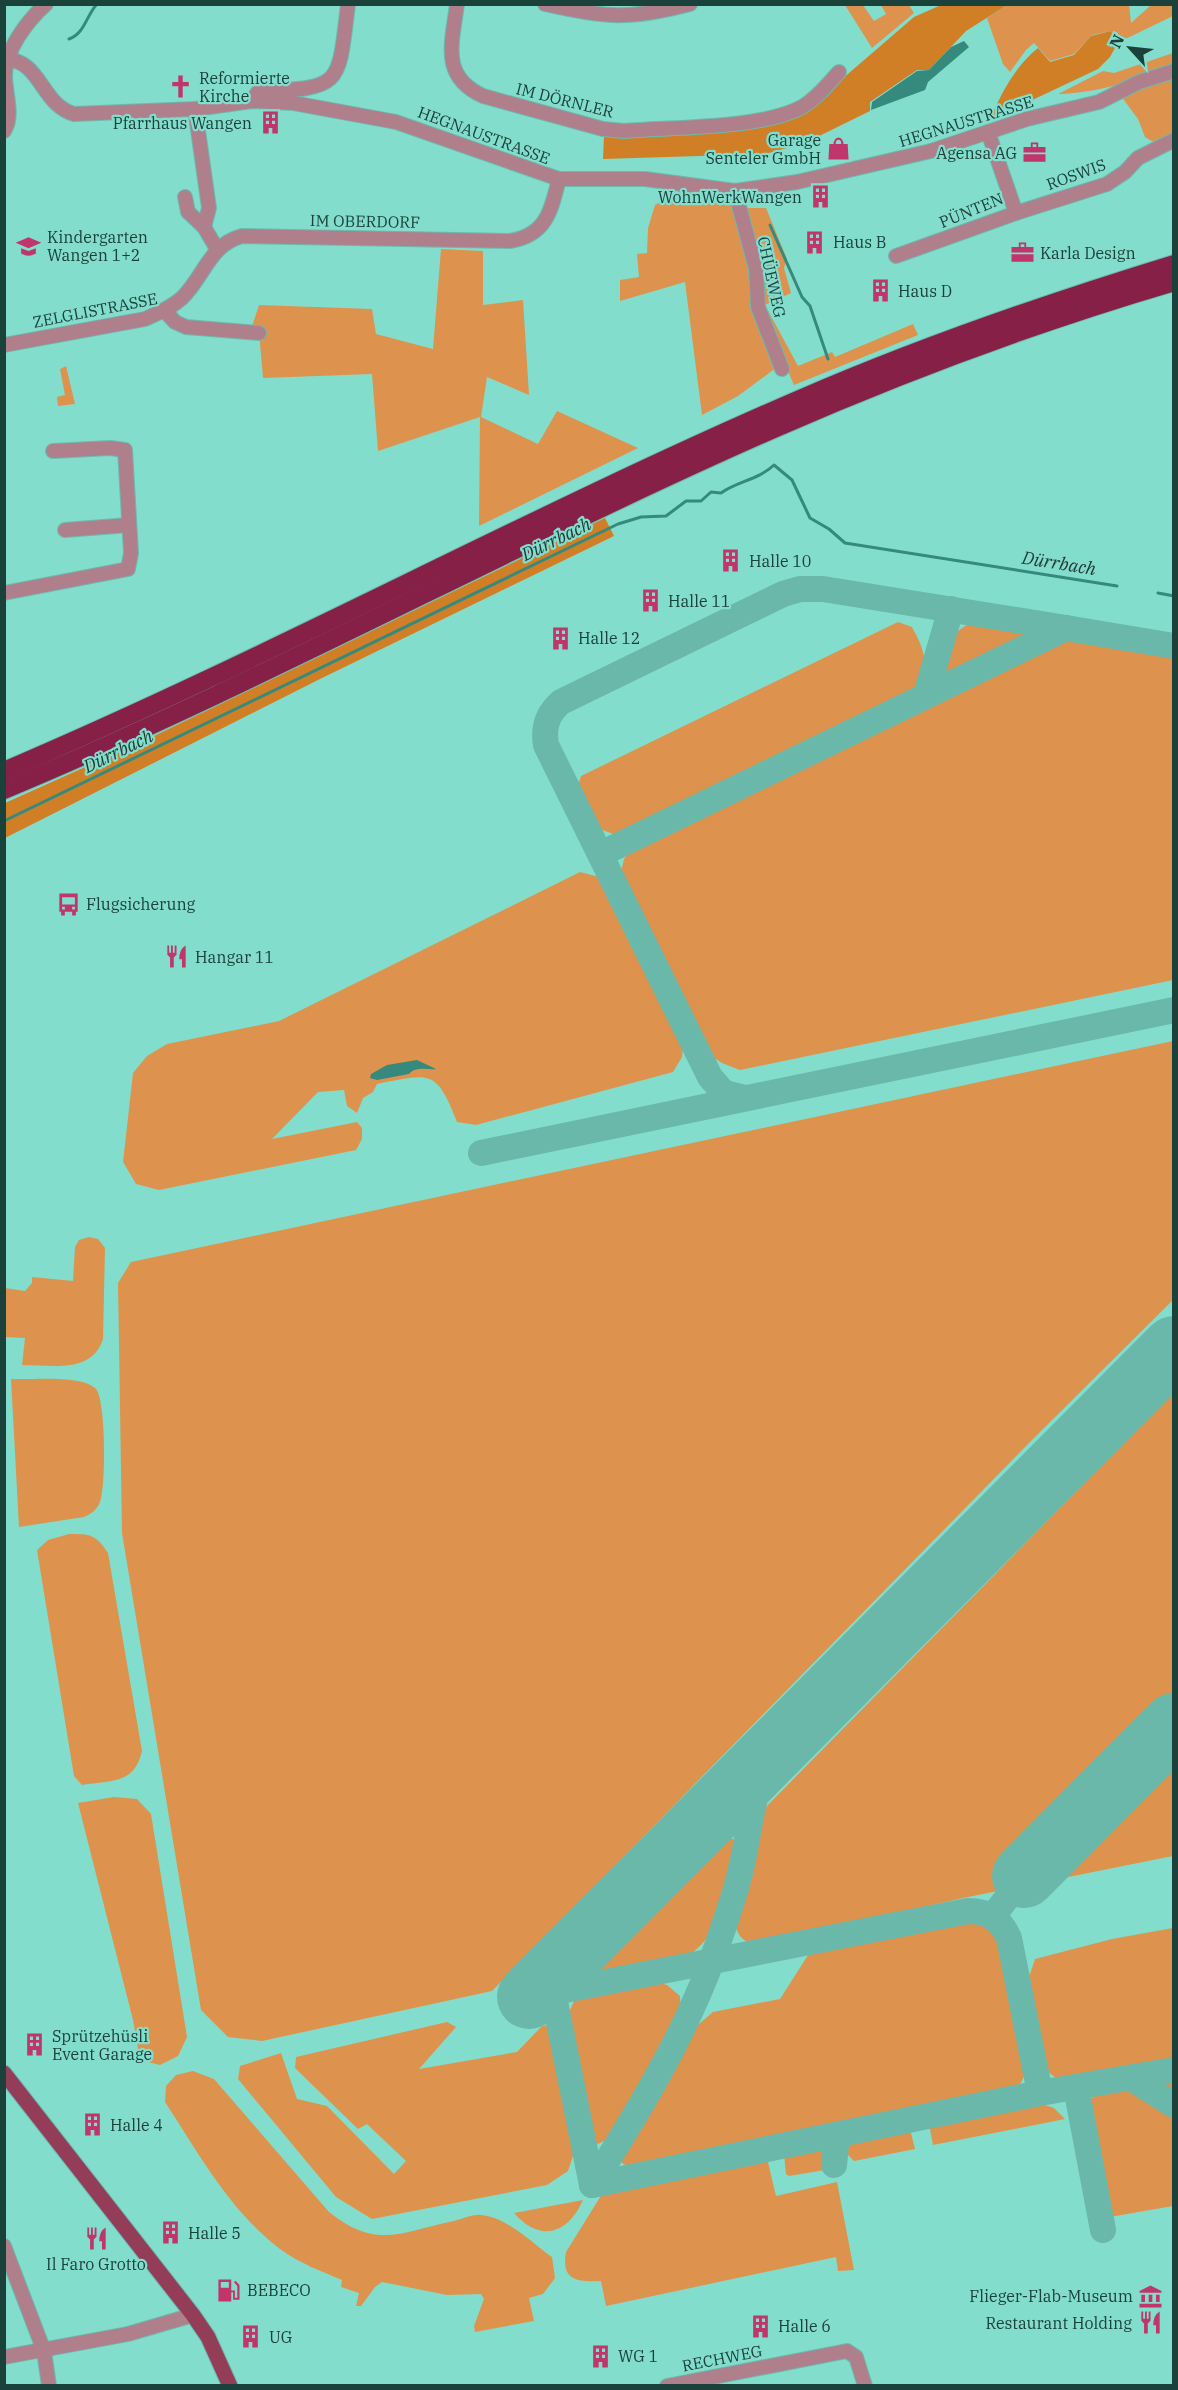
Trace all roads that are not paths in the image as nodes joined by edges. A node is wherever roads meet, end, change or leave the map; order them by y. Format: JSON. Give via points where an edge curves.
{"nodes":[{"id":1,"x":46,"y":4,"type":"edge"},
{"id":2,"x":348,"y":4,"type":"edge"},
{"id":3,"x":458,"y":4,"type":"edge"},
{"id":4,"x":545,"y":4,"type":"edge"},
{"id":5,"x":690,"y":4,"type":"edge"},
{"id":6,"x":4,"y":40,"type":"edge"},
{"id":7,"x":7,"y":59,"type":"edge"},
{"id":8,"x":1173,"y":71,"type":"edge"},
{"id":9,"x":838,"y":72,"type":"dead end"},
{"id":10,"x":252,"y":101,"type":"junction"},
{"id":11,"x":6,"y":109,"type":"edge"},
{"id":12,"x":195,"y":109,"type":"junction"},
{"id":13,"x":4,"y":131,"type":"edge"},
{"id":14,"x":988,"y":132,"type":"junction"},
{"id":15,"x":1173,"y":140,"type":"edge"},
{"id":16,"x":559,"y":179,"type":"junction"},
{"id":17,"x":735,"y":191,"type":"junction"},
{"id":18,"x":185,"y":197,"type":"dead end"},
{"id":19,"x":1016,"y":213,"type":"junction"},
{"id":20,"x":204,"y":227,"type":"junction"},
{"id":21,"x":218,"y":249,"type":"junction"},
{"id":22,"x":896,"y":256,"type":"dead end"},
{"id":23,"x":1173,"y":264,"type":"edge"},
{"id":24,"x":1173,"y":282,"type":"edge"},
{"id":25,"x":165,"y":311,"type":"junction"},
{"id":26,"x":259,"y":333,"type":"dead end"},
{"id":27,"x":4,"y":345,"type":"edge"},
{"id":28,"x":782,"y":369,"type":"dead end"},
{"id":29,"x":53,"y":451,"type":"dead end"},
{"id":30,"x":129,"y":525,"type":"junction"},
{"id":31,"x":65,"y":530,"type":"dead end"},
{"id":32,"x":4,"y":593,"type":"edge"},
{"id":33,"x":4,"y":771,"type":"edge"},
{"id":34,"x":4,"y":790,"type":"edge"},
{"id":35,"x":4,"y":2073,"type":"edge"},
{"id":36,"x":4,"y":2246,"type":"edge"},
{"id":37,"x":193,"y":2315,"type":"junction"},
{"id":38,"x":44,"y":2351,"type":"junction"},
{"id":39,"x":4,"y":2357,"type":"edge"},
{"id":40,"x":49,"y":2385,"type":"edge"},
{"id":41,"x":230,"y":2385,"type":"edge"},
{"id":42,"x":668,"y":2385,"type":"edge"},
{"id":43,"x":865,"y":2385,"type":"edge"}],
"edges":[{"from":1,"to":7,"type":"street"},
{"from":2,"to":10,"type":"street","via":[[341,61],[330,81],[314,88],[258,92]]},
{"from":3,"to":9,"type":"street","name":"IM DÖRNLER","via":[[452,64],[468,89],[603,129],[766,120],[803,106]]},
{"from":4,"to":5,"type":"street","via":[[595,16],[622,17]]},
{"from":6,"to":7,"type":"street"},
{"from":7,"to":11,"type":"street"},
{"from":7,"to":12,"type":"street","name":"HEGNAUSTRASSE","via":[[23,62],[56,106],[74,114]]},
{"from":8,"to":14,"type":"street","name":"HEGNAUSTRASSE","via":[[1099,102]]},
{"from":10,"to":12,"type":"street","name":"HEGNAUSTRASSE"},
{"from":10,"to":16,"type":"street","name":"HEGNAUSTRASSE","via":[[293,103],[396,122]]},
{"from":11,"to":13,"type":"street","via":[[9,122]]},
{"from":12,"to":20,"type":"street","via":[[209,208]]},
{"from":14,"to":17,"type":"street","name":"HEGNAUSTRASSE","via":[[902,158],[797,182]]},
{"from":14,"to":19,"type":"street","name":"PÜNTEN"},
{"from":15,"to":19,"type":"street","name":"ROSWIS","via":[[1147,152],[1107,184]]},
{"from":16,"to":17,"type":"street","name":"HEGNAUSTRASSE","via":[[645,179]]},
{"from":16,"to":21,"type":"street","name":"IM OBERDORF","via":[[550,213],[534,233],[517,240],[259,236],[235,238]]},
{"from":17,"to":28,"type":"street","name":"CHÜEWEG","via":[[756,269],[758,307]]},
{"from":18,"to":20,"type":"street","via":[[188,212]]},
{"from":19,"to":22,"type":"street","name":"PÜNTEN"},
{"from":20,"to":21,"type":"street"},
{"from":21,"to":25,"type":"street","name":"IM OBERDORF","via":[[182,298]]},
{"from":23,"to":33,"type":"highway","via":[[976,329],[802,398],[222,673]]},
{"from":24,"to":34,"type":"highway","via":[[992,342],[779,427],[612,503],[226,691]]},
{"from":25,"to":26,"type":"street","name":"ZELGLISTRASSE","via":[[186,327]]},
{"from":25,"to":27,"type":"street","name":"ZELGLISTRASSE","via":[[145,319]]},
{"from":29,"to":30,"type":"street","via":[[125,450]]},
{"from":30,"to":31,"type":"street"},
{"from":30,"to":32,"type":"street","via":[[128,569]]},
{"from":35,"to":37,"type":"main road"},
{"from":36,"to":38,"type":"street"},
{"from":37,"to":38,"type":"street","via":[[149,2329]]},
{"from":37,"to":41,"type":"main road","via":[[213,2345]]},
{"from":38,"to":39,"type":"street"},
{"from":38,"to":40,"type":"street"},
{"from":42,"to":43,"type":"street","name":"RECHWEG","via":[[844,2351],[854,2354]]}]}
